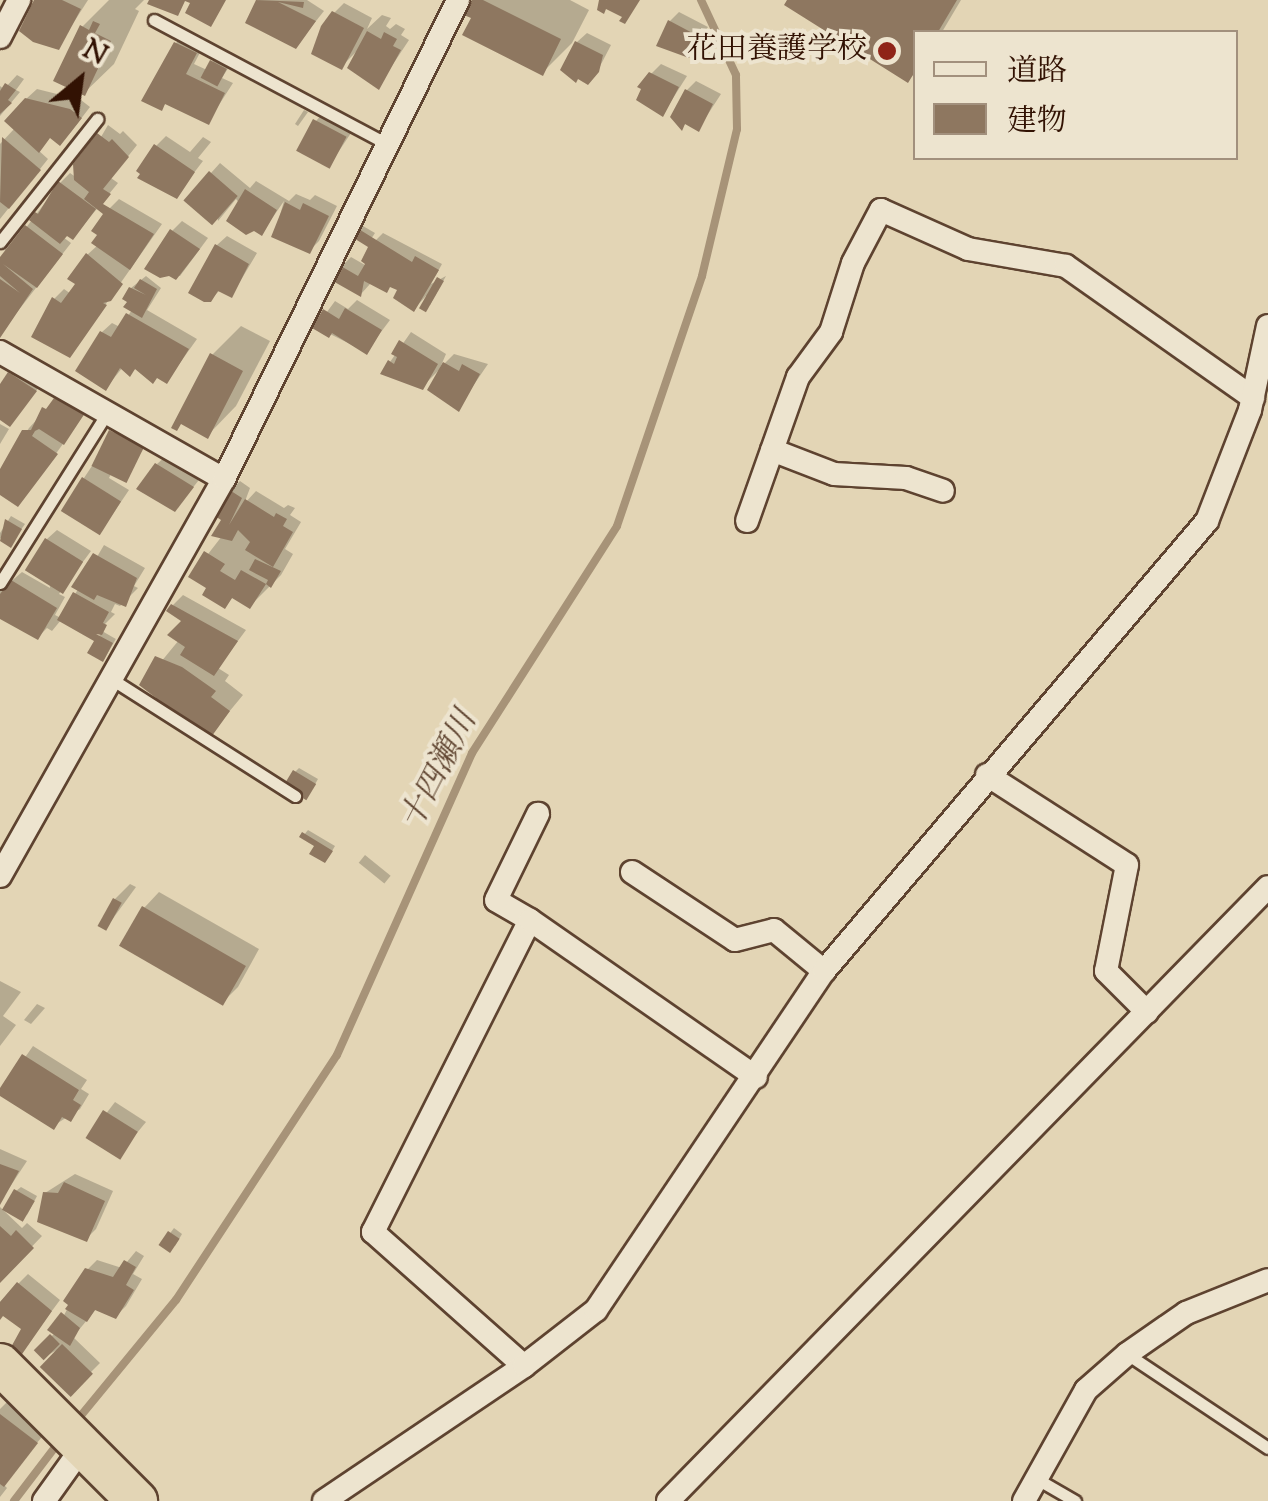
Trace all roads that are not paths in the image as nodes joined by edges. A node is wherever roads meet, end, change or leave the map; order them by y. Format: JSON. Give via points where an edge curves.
{"nodes":[{"id":1,"x":19,"y":0,"type":"edge"},
{"id":2,"x":458,"y":0,"type":"edge"},
{"id":3,"x":154,"y":20,"type":"dead end"},
{"id":4,"x":0,"y":37,"type":"edge"},
{"id":5,"x":98,"y":119,"type":"dead end"},
{"id":6,"x":385,"y":143,"type":"junction"},
{"id":7,"x":0,"y":242,"type":"edge"},
{"id":8,"x":1268,"y":326,"type":"edge"},
{"id":9,"x":0,"y":352,"type":"edge"},
{"id":10,"x":1253,"y":398,"type":"junction"},
{"id":11,"x":109,"y":410,"type":"junction"},
{"id":12,"x":772,"y":450,"type":"junction"},
{"id":13,"x":224,"y":478,"type":"junction"},
{"id":14,"x":943,"y":492,"type":"dead end"},
{"id":15,"x":746,"y":521,"type":"dead end"},
{"id":16,"x":0,"y":584,"type":"edge"},
{"id":17,"x":113,"y":680,"type":"junction"},
{"id":18,"x":987,"y":775,"type":"junction"},
{"id":19,"x":295,"y":796,"type":"dead end"},
{"id":20,"x":538,"y":814,"type":"dead end"},
{"id":21,"x":632,"y":872,"type":"dead end"},
{"id":22,"x":0,"y":876,"type":"edge"},
{"id":23,"x":1268,"y":887,"type":"edge"},
{"id":24,"x":530,"y":920,"type":"junction"},
{"id":25,"x":824,"y":970,"type":"junction"},
{"id":26,"x":1147,"y":1012,"type":"junction"},
{"id":27,"x":756,"y":1077,"type":"junction"},
{"id":28,"x":1268,"y":1280,"type":"edge"},
{"id":29,"x":1127,"y":1354,"type":"junction"},
{"id":30,"x":0,"y":1364,"type":"edge"},
{"id":31,"x":524,"y":1366,"type":"junction"},
{"id":32,"x":82,"y":1448,"type":"junction"},
{"id":33,"x":1268,"y":1448,"type":"edge"},
{"id":34,"x":1037,"y":1479,"type":"junction"},
{"id":35,"x":44,"y":1501,"type":"edge"},
{"id":36,"x":137,"y":1501,"type":"edge"},
{"id":37,"x":324,"y":1501,"type":"edge"},
{"id":38,"x":668,"y":1501,"type":"edge"},
{"id":39,"x":1024,"y":1501,"type":"edge"},
{"id":40,"x":1074,"y":1501,"type":"edge"}],
"edges":[{"from":1,"to":4,"type":"street"},
{"from":2,"to":6,"type":"street"},
{"from":3,"to":6,"type":"lane"},
{"from":5,"to":7,"type":"lane"},
{"from":6,"to":13,"type":"street"},
{"from":8,"to":10,"type":"street"},
{"from":9,"to":11,"type":"street"},
{"from":10,"to":12,"type":"street","via":[[1066,266],[968,249],[881,210],[853,263],[831,332],[798,376]]},
{"from":10,"to":18,"type":"street","via":[[1206,521]]},
{"from":11,"to":13,"type":"street"},
{"from":11,"to":16,"type":"lane"},
{"from":12,"to":14,"type":"street","via":[[834,474],[906,478]]},
{"from":12,"to":15,"type":"street"},
{"from":13,"to":17,"type":"street"},
{"from":17,"to":19,"type":"lane"},
{"from":17,"to":22,"type":"street"},
{"from":18,"to":25,"type":"street"},
{"from":18,"to":26,"type":"street","via":[[1127,864],[1106,970]]},
{"from":20,"to":24,"type":"street","via":[[496,900]]},
{"from":21,"to":25,"type":"street","via":[[735,940],[774,930]]},
{"from":23,"to":26,"type":"street"},
{"from":24,"to":27,"type":"street"},
{"from":24,"to":31,"type":"street","via":[[373,1232]]},
{"from":25,"to":27,"type":"street"},
{"from":26,"to":38,"type":"street"},
{"from":27,"to":31,"type":"street","via":[[596,1310]]},
{"from":28,"to":29,"type":"street","via":[[1186,1313]]},
{"from":29,"to":33,"type":"lane"},
{"from":29,"to":34,"type":"street","via":[[1086,1390]]},
{"from":30,"to":32,"type":"highway"},
{"from":31,"to":37,"type":"street"},
{"from":32,"to":35,"type":"street"},
{"from":32,"to":36,"type":"highway"},
{"from":34,"to":39,"type":"street"},
{"from":34,"to":40,"type":"lane"}]}
